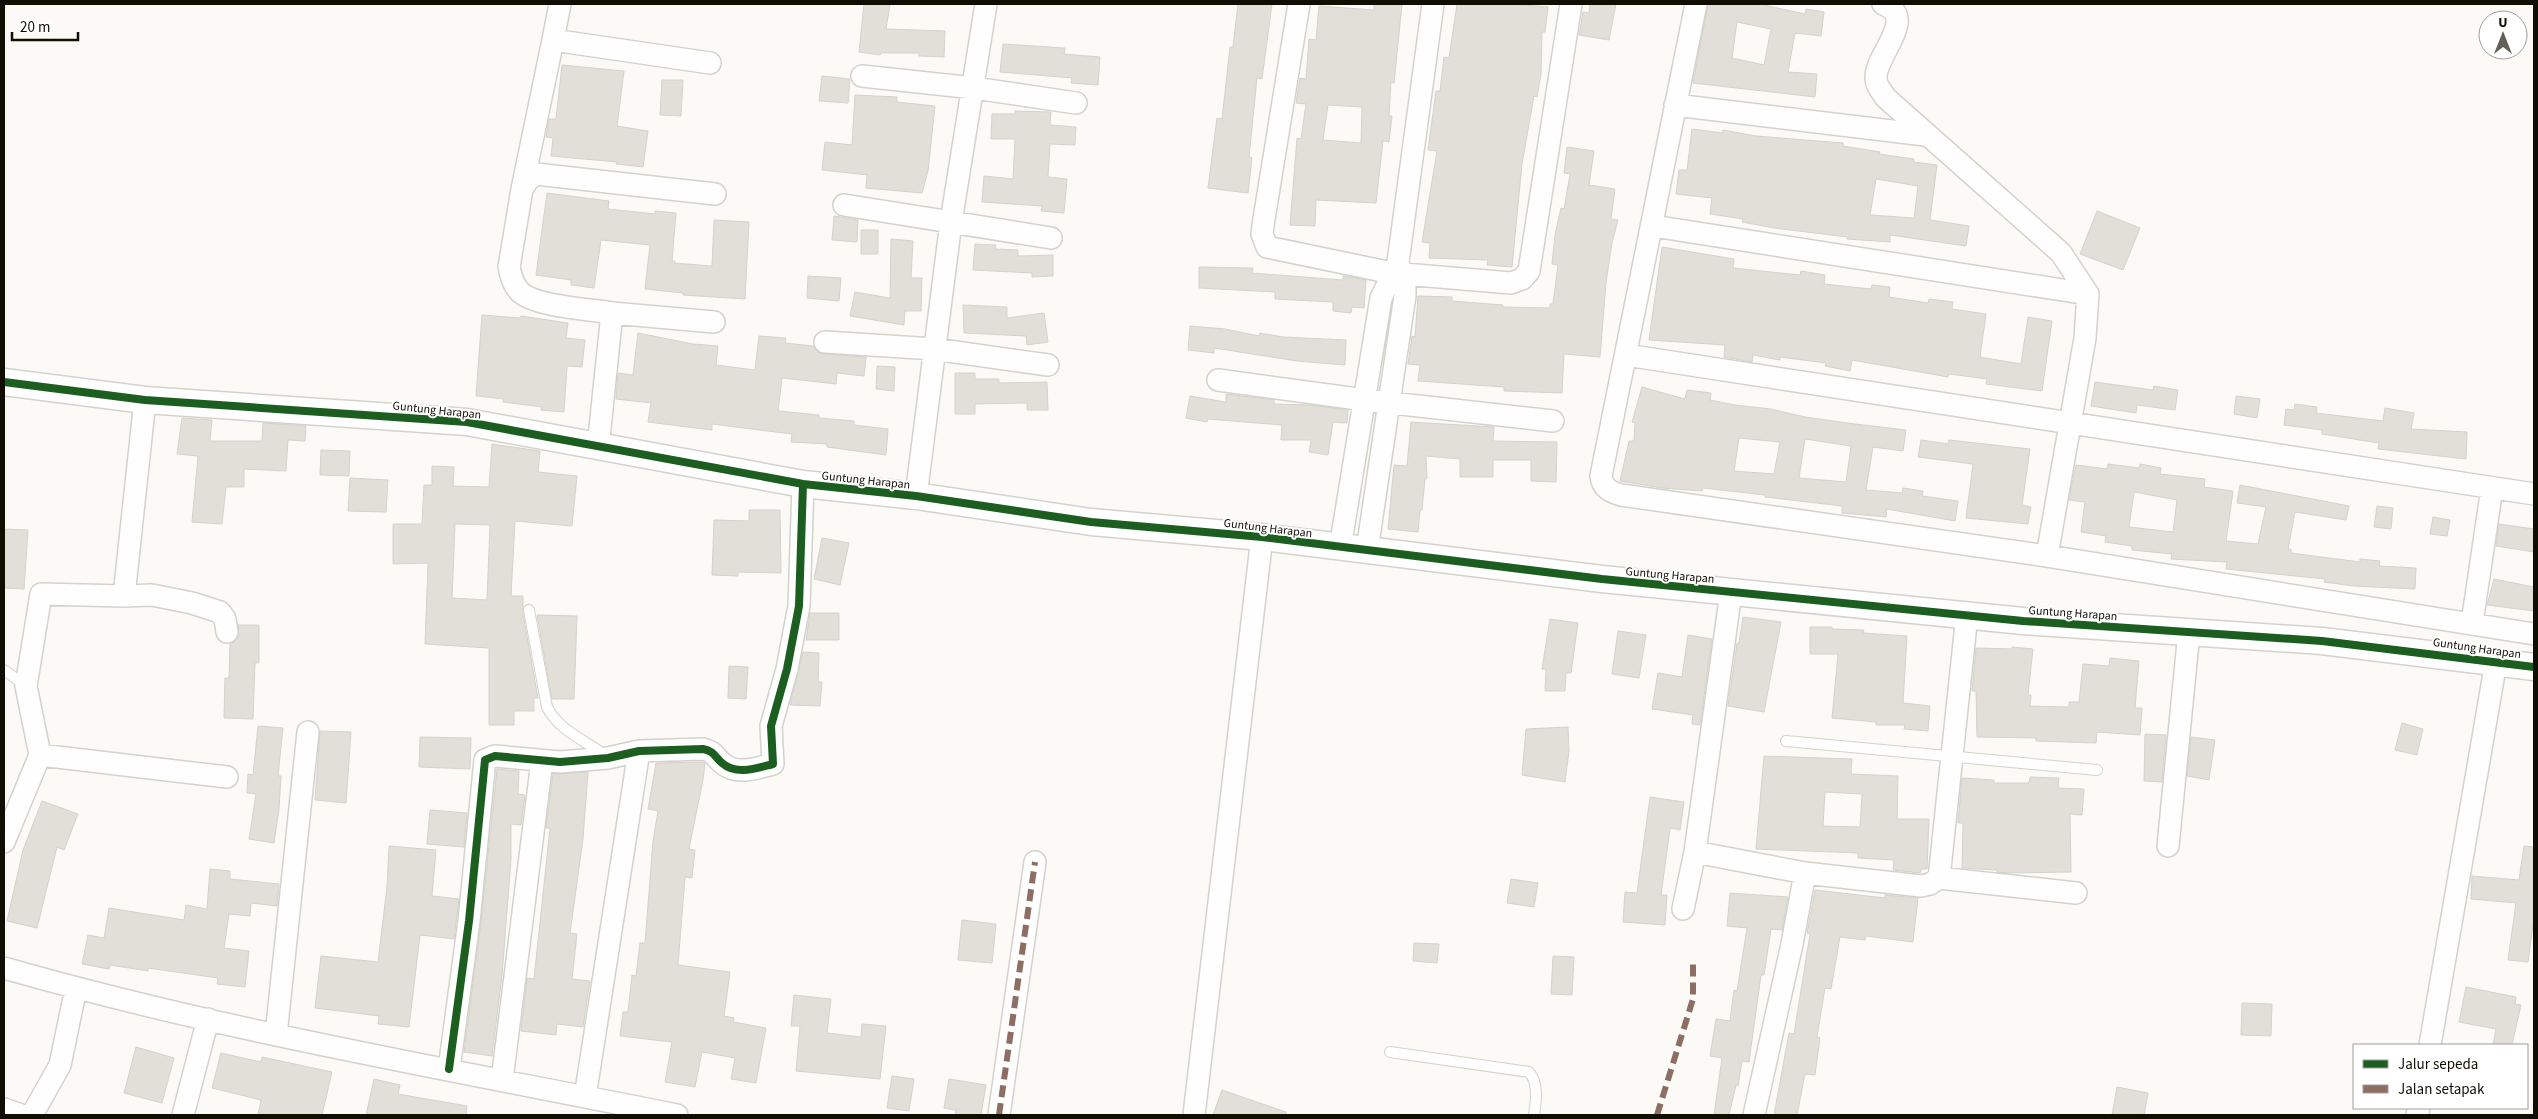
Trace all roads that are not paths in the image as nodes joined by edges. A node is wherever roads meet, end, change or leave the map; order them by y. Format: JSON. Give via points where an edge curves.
{"nodes":[{"id":1,"x":560,"y":4,"type":"edge"},
{"id":2,"x":986,"y":4,"type":"edge"},
{"id":3,"x":1299,"y":4,"type":"edge"},
{"id":4,"x":1434,"y":4,"type":"edge"},
{"id":5,"x":1572,"y":4,"type":"edge"},
{"id":6,"x":1696,"y":4,"type":"edge"},
{"id":7,"x":1883,"y":4,"type":"edge"},
{"id":8,"x":554,"y":40,"type":"junction"},
{"id":9,"x":710,"y":63,"type":"dead end"},
{"id":10,"x":862,"y":76,"type":"dead end"},
{"id":11,"x":974,"y":88,"type":"junction"},
{"id":12,"x":1076,"y":102,"type":"dead end"},
{"id":13,"x":1675,"y":105,"type":"junction"},
{"id":14,"x":1925,"y":135,"type":"junction"},
{"id":15,"x":522,"y":189,"type":"junction"},
{"id":16,"x":715,"y":194,"type":"dead end"},
{"id":17,"x":844,"y":205,"type":"dead end"},
{"id":18,"x":951,"y":222,"type":"junction"},
{"id":19,"x":1653,"y":226,"type":"junction"},
{"id":20,"x":1051,"y":238,"type":"dead end"},
{"id":21,"x":1397,"y":270,"type":"junction"},
{"id":22,"x":2088,"y":294,"type":"junction"},
{"id":23,"x":612,"y":313,"type":"junction"},
{"id":24,"x":714,"y":322,"type":"dead end"},
{"id":25,"x":825,"y":342,"type":"dead end"},
{"id":26,"x":934,"y":349,"type":"junction"},
{"id":27,"x":1626,"y":355,"type":"junction"},
{"id":28,"x":1048,"y":365,"type":"dead end"},
{"id":29,"x":1218,"y":380,"type":"dead end"},
{"id":30,"x":4,"y":382,"type":"edge"},
{"id":31,"x":145,"y":400,"type":"junction"},
{"id":32,"x":1365,"y":400,"type":"junction"},
{"id":33,"x":1390,"y":403,"type":"junction"},
{"id":34,"x":1553,"y":421,"type":"dead end"},
{"id":35,"x":2070,"y":424,"type":"junction"},
{"id":36,"x":598,"y":446,"type":"junction"},
{"id":37,"x":802,"y":484,"type":"junction"},
{"id":38,"x":2492,"y":488,"type":"junction"},
{"id":39,"x":2534,"y":494,"type":"edge"},
{"id":40,"x":916,"y":496,"type":"junction"},
{"id":41,"x":1262,"y":537,"type":"junction"},
{"id":42,"x":1340,"y":548,"type":"junction"},
{"id":43,"x":1367,"y":550,"type":"junction"},
{"id":44,"x":2047,"y":556,"type":"junction"},
{"id":45,"x":1731,"y":592,"type":"junction"},
{"id":46,"x":124,"y":596,"type":"junction"},
{"id":47,"x":529,"y":610,"type":"dead end"},
{"id":48,"x":1967,"y":615,"type":"junction"},
{"id":49,"x":2472,"y":623,"type":"junction"},
{"id":50,"x":226,"y":632,"type":"dead end"},
{"id":51,"x":2189,"y":632,"type":"junction"},
{"id":52,"x":2534,"y":634,"type":"edge"},
{"id":53,"x":2496,"y":662,"type":"junction"},
{"id":54,"x":2534,"y":667,"type":"edge"},
{"id":55,"x":4,"y":670,"type":"edge"},
{"id":56,"x":26,"y":686,"type":"junction"},
{"id":57,"x":308,"y":732,"type":"dead end"},
{"id":58,"x":1786,"y":741,"type":"dead end"},
{"id":59,"x":639,"y":751,"type":"junction"},
{"id":60,"x":40,"y":755,"type":"junction"},
{"id":61,"x":608,"y":758,"type":"junction"},
{"id":62,"x":1952,"y":758,"type":"junction"},
{"id":63,"x":542,"y":761,"type":"junction"},
{"id":64,"x":2097,"y":770,"type":"dead end"},
{"id":65,"x":227,"y":777,"type":"dead end"},
{"id":66,"x":4,"y":842,"type":"edge"},
{"id":67,"x":2168,"y":846,"type":"dead end"},
{"id":68,"x":1694,"y":852,"type":"junction"},
{"id":69,"x":1035,"y":862,"type":"dead end"},
{"id":70,"x":1805,"y":873,"type":"junction"},
{"id":71,"x":1939,"y":878,"type":"junction"},
{"id":72,"x":2076,"y":894,"type":"dead end"},
{"id":73,"x":1683,"y":910,"type":"dead end"},
{"id":74,"x":4,"y":968,"type":"edge"},
{"id":75,"x":76,"y":988,"type":"junction"},
{"id":76,"x":208,"y":1019,"type":"junction"},
{"id":77,"x":276,"y":1035,"type":"junction"},
{"id":78,"x":2430,"y":1044,"type":"edge"},
{"id":79,"x":1390,"y":1052,"type":"dead end"},
{"id":80,"x":449,"y":1069,"type":"junction"},
{"id":81,"x":502,"y":1080,"type":"junction"},
{"id":82,"x":585,"y":1097,"type":"junction"},
{"id":83,"x":4,"y":1109,"type":"edge"},
{"id":84,"x":610,"y":1109,"type":"edge"},
{"id":85,"x":21,"y":1115,"type":"edge"},
{"id":86,"x":32,"y":1115,"type":"edge"},
{"id":87,"x":183,"y":1115,"type":"edge"},
{"id":88,"x":677,"y":1115,"type":"edge"},
{"id":89,"x":999,"y":1115,"type":"edge"},
{"id":90,"x":1194,"y":1115,"type":"edge"},
{"id":91,"x":1534,"y":1115,"type":"edge"},
{"id":92,"x":1754,"y":1115,"type":"edge"}],
"edges":[{"from":1,"to":8,"type":"street"},
{"from":2,"to":11,"type":"street"},
{"from":3,"to":21,"type":"street","via":[[1263,225],[1265,243],[1273,250]]},
{"from":4,"to":21,"type":"street"},
{"from":5,"to":21,"type":"street","via":[[1526,276],[1511,283]]},
{"from":6,"to":13,"type":"street"},
{"from":7,"to":14,"type":"street","via":[[1896,13],[1898,25],[1877,70],[1876,81],[1886,98]]},
{"from":8,"to":9,"type":"street"},
{"from":8,"to":15,"type":"street"},
{"from":10,"to":11,"type":"street"},
{"from":11,"to":12,"type":"street"},
{"from":11,"to":18,"type":"street"},
{"from":13,"to":14,"type":"street"},
{"from":13,"to":19,"type":"street"},
{"from":14,"to":22,"type":"street","via":[[2061,253]]},
{"from":15,"to":16,"type":"street","via":[[536,174]]},
{"from":15,"to":23,"type":"street","via":[[509,267],[511,279],[520,292],[536,300]]},
{"from":17,"to":18,"type":"street"},
{"from":18,"to":20,"type":"street"},
{"from":18,"to":26,"type":"street"},
{"from":19,"to":22,"type":"street"},
{"from":19,"to":27,"type":"street"},
{"from":21,"to":32,"type":"street","via":[[1382,298]]},
{"from":21,"to":33,"type":"street","via":[[1405,296]]},
{"from":22,"to":35,"type":"street","via":[[2085,338]]},
{"from":23,"to":24,"type":"street"},
{"from":23,"to":36,"type":"street"},
{"from":25,"to":26,"type":"street"},
{"from":26,"to":28,"type":"street"},
{"from":26,"to":40,"type":"street"},
{"from":27,"to":35,"type":"street"},
{"from":27,"to":44,"type":"street","via":[[1601,476],[1604,486],[1614,493]]},
{"from":29,"to":32,"type":"street"},
{"from":30,"to":31,"type":"street","name":"Guntung Harapan"},
{"from":31,"to":36,"type":"street","name":"Guntung Harapan","via":[[467,422]]},
{"from":31,"to":46,"type":"street"},
{"from":32,"to":33,"type":"street"},
{"from":32,"to":42,"type":"street"},
{"from":33,"to":34,"type":"street"},
{"from":33,"to":43,"type":"street"},
{"from":35,"to":38,"type":"street"},
{"from":35,"to":44,"type":"street"},
{"from":36,"to":37,"type":"street","name":"Guntung Harapan"},
{"from":37,"to":40,"type":"street","name":"Guntung Harapan"},
{"from":37,"to":59,"type":"street","via":[[799,606],[772,726],[773,764],[735,769],[703,749]]},
{"from":38,"to":39,"type":"street"},
{"from":38,"to":49,"type":"street"},
{"from":40,"to":41,"type":"street","name":"Guntung Harapan","via":[[1091,522]]},
{"from":41,"to":42,"type":"street","name":"Guntung Harapan"},
{"from":41,"to":90,"type":"street"},
{"from":42,"to":43,"type":"street","name":"Guntung Harapan"},
{"from":43,"to":45,"type":"street","name":"Guntung Harapan"},
{"from":44,"to":49,"type":"street"},
{"from":45,"to":48,"type":"street","name":"Guntung Harapan"},
{"from":45,"to":68,"type":"street"},
{"from":46,"to":50,"type":"street","via":[[152,595],[220,612],[225,619]]},
{"from":46,"to":56,"type":"street","via":[[41,594]]},
{"from":47,"to":61,"type":"lane","via":[[546,707],[559,725]]},
{"from":48,"to":51,"type":"street","name":"Guntung Harapan"},
{"from":48,"to":62,"type":"street"},
{"from":49,"to":52,"type":"street"},
{"from":51,"to":53,"type":"street","name":"Guntung Harapan","via":[[2322,641]]},
{"from":51,"to":67,"type":"street"},
{"from":53,"to":54,"type":"street","name":"Guntung Harapan"},
{"from":53,"to":78,"type":"street"},
{"from":55,"to":56,"type":"lane"},
{"from":56,"to":60,"type":"street"},
{"from":57,"to":77,"type":"street"},
{"from":58,"to":62,"type":"lane"},
{"from":59,"to":61,"type":"street"},
{"from":59,"to":82,"type":"street"},
{"from":60,"to":65,"type":"street"},
{"from":60,"to":66,"type":"street"},
{"from":61,"to":63,"type":"street"},
{"from":62,"to":64,"type":"lane"},
{"from":62,"to":71,"type":"street"},
{"from":63,"to":80,"type":"street","via":[[492,756],[484,764],[469,921]]},
{"from":63,"to":81,"type":"street"},
{"from":68,"to":70,"type":"street"},
{"from":68,"to":73,"type":"street"},
{"from":69,"to":89,"type":"street"},
{"from":70,"to":71,"type":"street","via":[[1921,886]]},
{"from":70,"to":92,"type":"street"},
{"from":71,"to":72,"type":"street"},
{"from":74,"to":75,"type":"street"},
{"from":75,"to":76,"type":"street"},
{"from":75,"to":86,"type":"street","via":[[60,1064]]},
{"from":76,"to":77,"type":"street"},
{"from":76,"to":87,"type":"street"},
{"from":77,"to":80,"type":"street"},
{"from":79,"to":91,"type":"lane","via":[[1528,1072],[1536,1091]]},
{"from":80,"to":81,"type":"street"},
{"from":81,"to":82,"type":"street"},
{"from":82,"to":84,"type":"street"},
{"from":83,"to":85,"type":"street"},
{"from":84,"to":88,"type":"street"}]}
